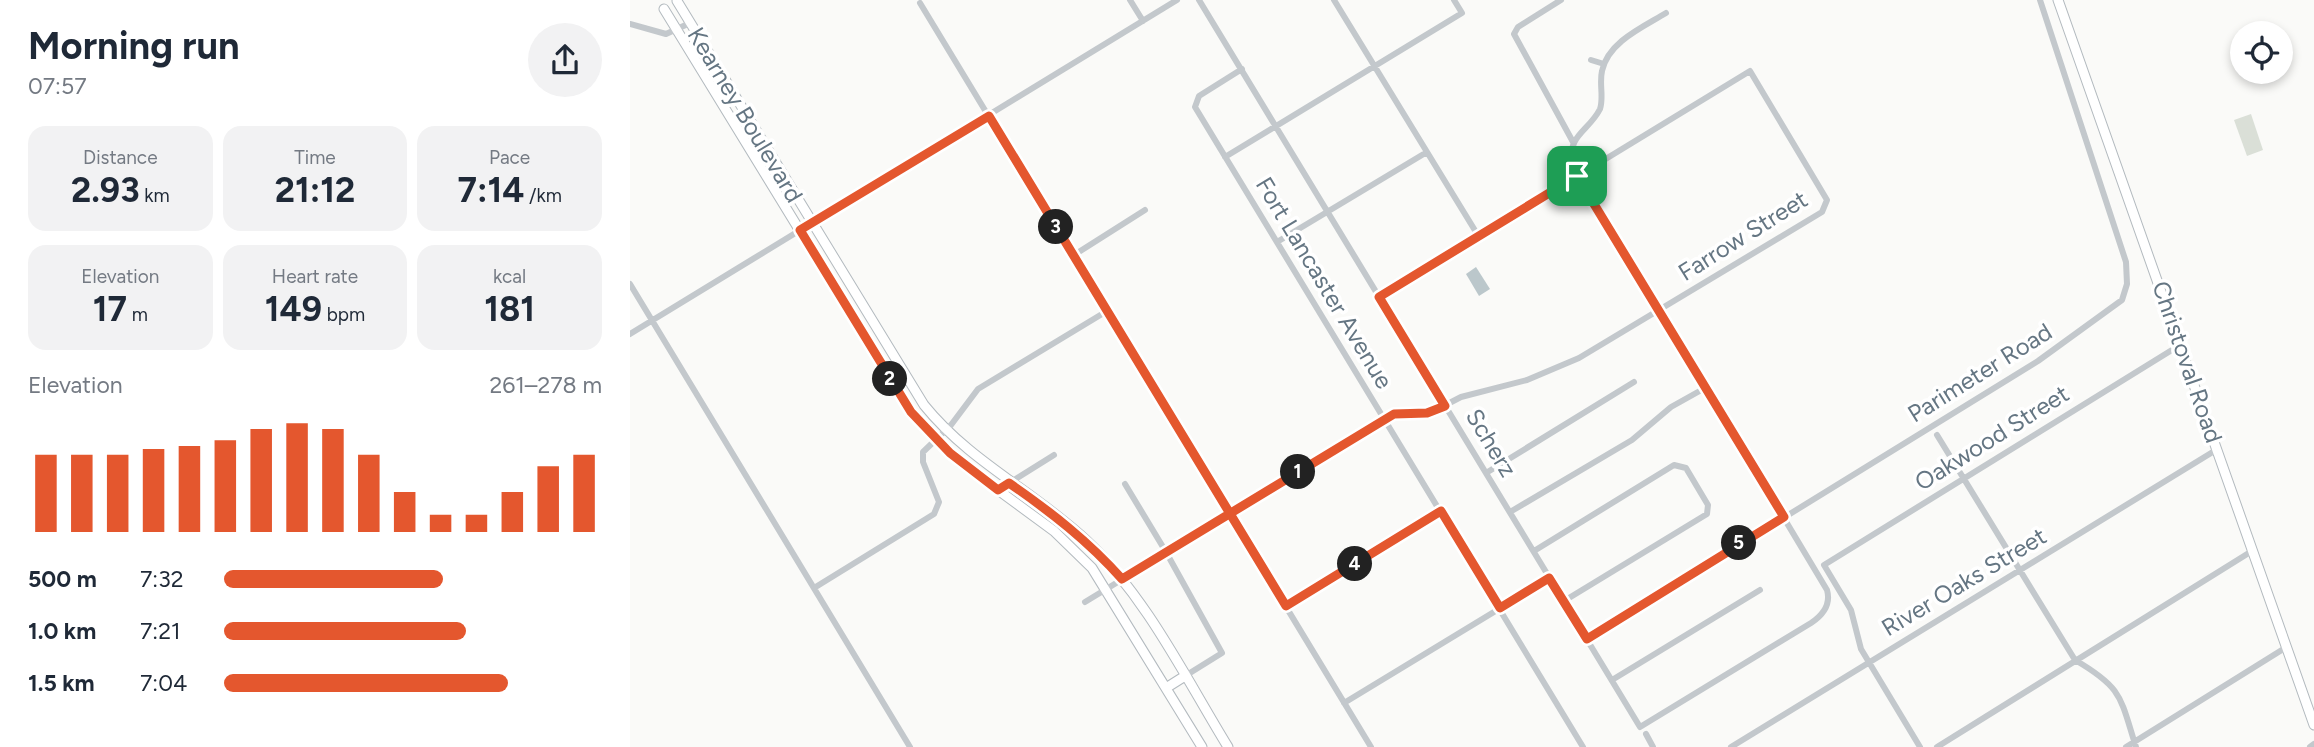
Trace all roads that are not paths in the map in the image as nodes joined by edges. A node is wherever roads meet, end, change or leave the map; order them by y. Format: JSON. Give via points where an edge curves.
{"nodes":[{"id":1,"x":1130,"y":0,"type":"edge"},
{"id":2,"x":1177,"y":0,"type":"edge"},
{"id":3,"x":1199,"y":0,"type":"edge"},
{"id":4,"x":1334,"y":0,"type":"edge"},
{"id":5,"x":1454,"y":0,"type":"edge"},
{"id":6,"x":1561,"y":0,"type":"edge"},
{"id":7,"x":2040,"y":0,"type":"edge"},
{"id":8,"x":2059,"y":0,"type":"edge"},
{"id":9,"x":677,"y":1,"type":"edge"},
{"id":10,"x":920,"y":3,"type":"dead end"},
{"id":11,"x":664,"y":9,"type":"dead end"},
{"id":12,"x":1666,"y":13,"type":"dead end"},
{"id":13,"x":1143,"y":21,"type":"junction"},
{"id":14,"x":690,"y":23,"type":"junction"},
{"id":15,"x":630,"y":24,"type":"edge"},
{"id":16,"x":677,"y":30,"type":"junction"},
{"id":17,"x":1591,"y":61,"type":"dead end"},
{"id":18,"x":1604,"y":64,"type":"junction"},
{"id":19,"x":1374,"y":65,"type":"junction"},
{"id":20,"x":1242,"y":69,"type":"junction"},
{"id":21,"x":989,"y":116,"type":"junction"},
{"id":22,"x":1276,"y":126,"type":"junction"},
{"id":23,"x":1573,"y":142,"type":"junction"},
{"id":24,"x":1427,"y":152,"type":"junction"},
{"id":25,"x":1225,"y":157,"type":"junction"},
{"id":26,"x":1577,"y":176,"type":"junction"},
{"id":27,"x":1145,"y":210,"type":"dead end"},
{"id":28,"x":1327,"y":211,"type":"junction"},
{"id":29,"x":811,"y":223,"type":"junction"},
{"id":30,"x":800,"y":230,"type":"junction"},
{"id":31,"x":1479,"y":237,"type":"junction"},
{"id":32,"x":1277,"y":242,"type":"junction"},
{"id":33,"x":1074,"y":255,"type":"junction"},
{"id":34,"x":630,"y":284,"type":"edge"},
{"id":35,"x":1379,"y":297,"type":"junction"},
{"id":36,"x":1658,"y":310,"type":"junction"},
{"id":37,"x":1107,"y":311,"type":"junction"},
{"id":38,"x":652,"y":321,"type":"junction"},
{"id":39,"x":630,"y":334,"type":"edge"},
{"id":40,"x":2180,"y":345,"type":"junction"},
{"id":41,"x":1634,"y":382,"type":"dead end"},
{"id":42,"x":1705,"y":388,"type":"junction"},
{"id":43,"x":1445,"y":406,"type":"junction"},
{"id":44,"x":1384,"y":420,"type":"junction"},
{"id":45,"x":945,"y":431,"type":"junction"},
{"id":46,"x":1937,"y":435,"type":"dead end"},
{"id":47,"x":935,"y":439,"type":"junction"},
{"id":48,"x":2216,"y":450,"type":"junction"},
{"id":49,"x":1054,"y":455,"type":"dead end"},
{"id":50,"x":1486,"y":473,"type":"junction"},
{"id":51,"x":1963,"y":479,"type":"junction"},
{"id":52,"x":1009,"y":483,"type":"junction"},
{"id":53,"x":1125,"y":484,"type":"dead end"},
{"id":54,"x":998,"y":490,"type":"junction"},
{"id":55,"x":1441,"y":511,"type":"junction"},
{"id":56,"x":1510,"y":512,"type":"junction"},
{"id":57,"x":1229,"y":514,"type":"junction"},
{"id":58,"x":1784,"y":517,"type":"junction"},
{"id":59,"x":1534,"y":551,"type":"junction"},
{"id":60,"x":2252,"y":551,"type":"junction"},
{"id":61,"x":1166,"y":552,"type":"junction"},
{"id":62,"x":2021,"y":571,"type":"junction"},
{"id":63,"x":1549,"y":578,"type":"junction"},
{"id":64,"x":1122,"y":579,"type":"junction"},
{"id":65,"x":814,"y":588,"type":"junction"},
{"id":66,"x":1106,"y":589,"type":"junction"},
{"id":67,"x":1760,"y":590,"type":"dead end"},
{"id":68,"x":1564,"y":601,"type":"junction"},
{"id":69,"x":1085,"y":602,"type":"dead end"},
{"id":70,"x":1286,"y":606,"type":"junction"},
{"id":71,"x":1500,"y":608,"type":"junction"},
{"id":72,"x":1587,"y":639,"type":"junction"},
{"id":73,"x":2285,"y":648,"type":"junction"},
{"id":74,"x":2075,"y":660,"type":"junction"},
{"id":75,"x":1868,"y":661,"type":"junction"},
{"id":76,"x":1185,"y":676,"type":"junction"},
{"id":77,"x":1612,"y":680,"type":"junction"},
{"id":78,"x":1166,"y":688,"type":"junction"},
{"id":79,"x":1344,"y":703,"type":"junction"},
{"id":80,"x":2314,"y":725,"type":"edge"},
{"id":81,"x":1646,"y":734,"type":"dead end"},
{"id":82,"x":2314,"y":744,"type":"edge"},
{"id":83,"x":2135,"y":745,"type":"edge"},
{"id":84,"x":910,"y":747,"type":"edge"},
{"id":85,"x":1202,"y":747,"type":"edge"},
{"id":86,"x":1228,"y":747,"type":"edge"},
{"id":87,"x":1371,"y":747,"type":"edge"},
{"id":88,"x":1583,"y":747,"type":"edge"},
{"id":89,"x":1653,"y":747,"type":"edge"},
{"id":90,"x":1731,"y":747,"type":"edge"},
{"id":91,"x":1920,"y":747,"type":"edge"},
{"id":92,"x":1937,"y":747,"type":"edge"},
{"id":93,"x":2126,"y":747,"type":"edge"},
{"id":94,"x":2309,"y":747,"type":"edge"}],
"edges":[{"from":1,"to":13,"type":"street"},
{"from":2,"to":13,"type":"street"},
{"from":3,"to":20,"type":"street","name":"Scherz"},
{"from":4,"to":19,"type":"street"},
{"from":5,"to":19,"type":"street","via":[[1462,13]]},
{"from":6,"to":23,"type":"street","via":[[1514,34]]},
{"from":7,"to":58,"type":"street","name":"Parimeter Road","via":[[2126,262],[2122,300],[2062,346]]},
{"from":8,"to":40,"type":"street","name":"Christoval Road"},
{"from":9,"to":14,"type":"street","name":"Kearney Boulevard"},
{"from":10,"to":21,"type":"street"},
{"from":11,"to":16,"type":"street","name":"Kearney Boulevard"},
{"from":12,"to":18,"type":"street","via":[[1626,38]]},
{"from":13,"to":21,"type":"street"},
{"from":14,"to":16,"type":"street"},
{"from":14,"to":29,"type":"street","name":"Kearney Boulevard"},
{"from":15,"to":16,"type":"street","via":[[662,34]]},
{"from":16,"to":30,"type":"street","name":"Kearney Boulevard"},
{"from":17,"to":18,"type":"street"},
{"from":18,"to":23,"type":"street","via":[[1600,110]]},
{"from":19,"to":22,"type":"street"},
{"from":19,"to":24,"type":"street"},
{"from":20,"to":22,"type":"street","name":"Scherz"},
{"from":20,"to":25,"type":"street","name":"Fort Lancaster Avenue","via":[[1195,103]]},
{"from":21,"to":29,"type":"street"},
{"from":21,"to":33,"type":"street"},
{"from":22,"to":25,"type":"street"},
{"from":22,"to":28,"type":"street","name":"Scherz"},
{"from":23,"to":26,"type":"street","via":[[1571,159]]},
{"from":24,"to":28,"type":"street"},
{"from":24,"to":31,"type":"street"},
{"from":25,"to":32,"type":"street","name":"Fort Lancaster Avenue"},
{"from":26,"to":31,"type":"street"},
{"from":26,"to":36,"type":"street"},
{"from":26,"to":36,"type":"street","name":"Farrow Street","via":[[1750,71],[1827,204],[1822,212]]},
{"from":27,"to":33,"type":"street"},
{"from":28,"to":32,"type":"street"},
{"from":28,"to":35,"type":"street","name":"Scherz"},
{"from":29,"to":30,"type":"street"},
{"from":29,"to":45,"type":"street","name":"Kearney Boulevard","via":[[907,381]]},
{"from":30,"to":38,"type":"street"},
{"from":30,"to":47,"type":"street","name":"Kearney Boulevard","via":[[904,401]]},
{"from":31,"to":35,"type":"street"},
{"from":32,"to":44,"type":"street","name":"Fort Lancaster Avenue"},
{"from":33,"to":37,"type":"street"},
{"from":34,"to":38,"type":"street"},
{"from":35,"to":43,"type":"street","name":"Scherz"},
{"from":36,"to":42,"type":"street"},
{"from":36,"to":43,"type":"street","name":"Farrow Street","via":[[1563,366]]},
{"from":37,"to":45,"type":"street","via":[[978,389]]},
{"from":37,"to":57,"type":"street"},
{"from":38,"to":39,"type":"street"},
{"from":38,"to":65,"type":"street"},
{"from":40,"to":48,"type":"street","name":"Christoval Road"},
{"from":40,"to":51,"type":"street","name":"Oakwood Street"},
{"from":41,"to":50,"type":"street"},
{"from":42,"to":56,"type":"street","via":[[1671,407],[1632,440]]},
{"from":42,"to":58,"type":"street"},
{"from":43,"to":44,"type":"street","name":"Farrow Street"},
{"from":43,"to":50,"type":"street","name":"Scherz"},
{"from":44,"to":55,"type":"street","name":"Fort Lancaster Avenue"},
{"from":44,"to":57,"type":"street","name":"Farrow Street"},
{"from":45,"to":47,"type":"street"},
{"from":45,"to":52,"type":"street","name":"Kearney Boulevard"},
{"from":46,"to":51,"type":"street"},
{"from":47,"to":54,"type":"street","name":"Kearney Boulevard"},
{"from":47,"to":65,"type":"street","via":[[922,457],[939,502],[934,514]]},
{"from":48,"to":60,"type":"street","name":"Christoval Road"},
{"from":48,"to":62,"type":"street","name":"River Oaks Street"},
{"from":49,"to":52,"type":"street"},
{"from":50,"to":56,"type":"street","name":"Scherz"},
{"from":51,"to":62,"type":"street"},
{"from":51,"to":75,"type":"street","name":"Oakwood Street","via":[[1824,565],[1851,610]]},
{"from":52,"to":54,"type":"street"},
{"from":52,"to":64,"type":"street","name":"Kearney Boulevard","via":[[1084,539]]},
{"from":53,"to":61,"type":"street"},
{"from":54,"to":66,"type":"street","name":"Kearney Boulevard","via":[[1062,538]]},
{"from":55,"to":70,"type":"street"},
{"from":55,"to":71,"type":"street","name":"Fort Lancaster Avenue"},
{"from":56,"to":59,"type":"street","name":"Scherz"},
{"from":57,"to":61,"type":"street","name":"Farrow Street"},
{"from":57,"to":70,"type":"street"},
{"from":58,"to":72,"type":"street","name":"Parimeter Road"},
{"from":58,"to":77,"type":"street","name":"Scherz","via":[[1827,590],[1823,613],[1640,727]]},
{"from":59,"to":63,"type":"street","name":"Scherz"},
{"from":59,"to":68,"type":"street","via":[[1674,465],[1686,468],[1708,505],[1707,514]]},
{"from":60,"to":73,"type":"street","name":"Christoval Road"},
{"from":60,"to":74,"type":"street"},
{"from":61,"to":64,"type":"street","name":"Farrow Street"},
{"from":61,"to":76,"type":"street","via":[[1222,653]]},
{"from":62,"to":74,"type":"street"},
{"from":62,"to":75,"type":"street","name":"River Oaks Street"},
{"from":63,"to":68,"type":"street","name":"Scherz"},
{"from":63,"to":71,"type":"street"},
{"from":64,"to":66,"type":"street","name":"Farrow Street"},
{"from":64,"to":76,"type":"street","name":"Kearney Boulevard"},
{"from":65,"to":84,"type":"street"},
{"from":66,"to":69,"type":"street","name":"Farrow Street"},
{"from":66,"to":78,"type":"street","name":"Kearney Boulevard"},
{"from":67,"to":77,"type":"street"},
{"from":68,"to":72,"type":"street","name":"Scherz"},
{"from":70,"to":79,"type":"street"},
{"from":71,"to":79,"type":"street"},
{"from":71,"to":88,"type":"street","name":"Fort Lancaster Avenue"},
{"from":72,"to":77,"type":"street","name":"Scherz"},
{"from":73,"to":80,"type":"street","name":"Christoval Road"},
{"from":73,"to":83,"type":"street"},
{"from":74,"to":83,"type":"street","via":[[2106,678],[2128,714]]},
{"from":74,"to":92,"type":"street"},
{"from":75,"to":90,"type":"street","name":"River Oaks Street"},
{"from":75,"to":91,"type":"street"},
{"from":76,"to":78,"type":"street"},
{"from":76,"to":86,"type":"street","name":"Kearney Boulevard"},
{"from":78,"to":85,"type":"street","name":"Kearney Boulevard"},
{"from":79,"to":87,"type":"street"},
{"from":81,"to":89,"type":"street"},
{"from":82,"to":94,"type":"street"},
{"from":83,"to":93,"type":"street"}]}
